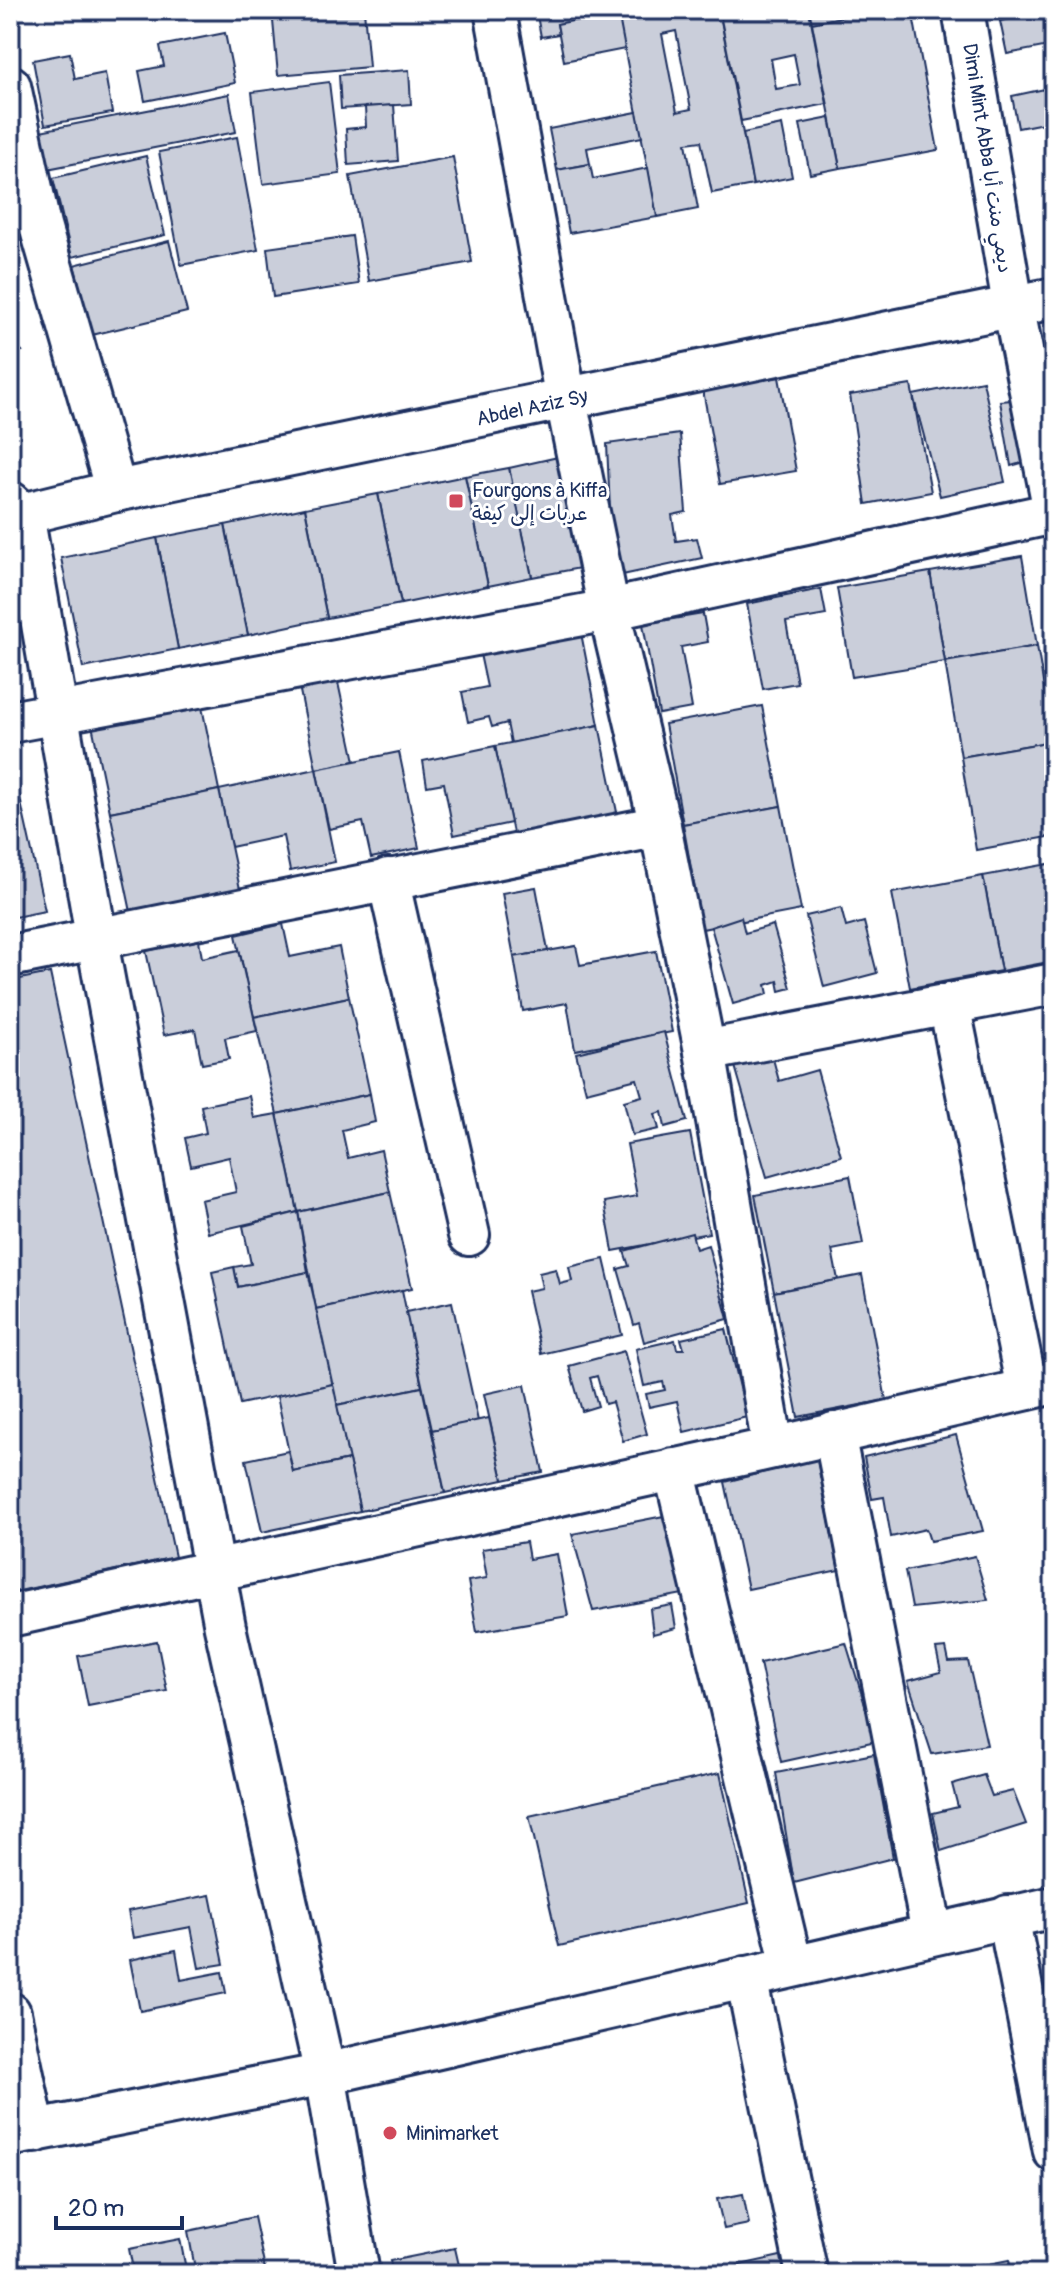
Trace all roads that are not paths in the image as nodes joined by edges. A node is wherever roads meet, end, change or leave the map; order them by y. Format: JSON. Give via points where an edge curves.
{"nodes":[{"id":1,"x":495,"y":10,"type":"edge"},
{"id":2,"x":963,"y":10,"type":"edge"},
{"id":3,"x":10,"y":86,"type":"edge"},
{"id":4,"x":1054,"y":298,"type":"edge"},
{"id":5,"x":1013,"y":305,"type":"junction"},
{"id":6,"x":566,"y":400,"type":"junction"},
{"id":7,"x":116,"y":491,"type":"junction"},
{"id":8,"x":14,"y":511,"type":"edge"},
{"id":9,"x":1054,"y":512,"type":"edge"},
{"id":10,"x":609,"y":610,"type":"junction"},
{"id":11,"x":56,"y":711,"type":"junction"},
{"id":12,"x":10,"y":722,"type":"edge"},
{"id":13,"x":660,"y":826,"type":"junction"},
{"id":14,"x":388,"y":879,"type":"junction"},
{"id":15,"x":96,"y":936,"type":"junction"},
{"id":16,"x":10,"y":956,"type":"edge"},
{"id":17,"x":1054,"y":984,"type":"edge"},
{"id":18,"x":949,"y":1004,"type":"junction"},
{"id":19,"x":705,"y":1051,"type":"junction"},
{"id":20,"x":469,"y":1235,"type":"dead end"},
{"id":21,"x":1040,"y":1386,"type":"edge"},
{"id":22,"x":834,"y":1433,"type":"junction"},
{"id":23,"x":773,"y":1448,"type":"junction"},
{"id":24,"x":674,"y":1469,"type":"junction"},
{"id":25,"x":215,"y":1571,"type":"junction"},
{"id":26,"x":10,"y":1616,"type":"edge"},
{"id":27,"x":1054,"y":1907,"type":"edge"},
{"id":28,"x":1008,"y":1916,"type":"junction"},
{"id":29,"x":932,"y":1933,"type":"junction"},
{"id":30,"x":792,"y":1966,"type":"junction"},
{"id":31,"x":746,"y":1977,"type":"junction"},
{"id":32,"x":10,"y":2013,"type":"edge"},
{"id":33,"x":325,"y":2074,"type":"junction"},
{"id":34,"x":23,"y":2134,"type":"edge"},
{"id":35,"x":1054,"y":2151,"type":"edge"},
{"id":36,"x":359,"y":2274,"type":"edge"},
{"id":37,"x":807,"y":2274,"type":"edge"}],
"edges":[{"from":1,"to":6,"type":"street"},
{"from":2,"to":5,"type":"street","name":"Dimi Mint Abba ديمي منت أبا"},
{"from":3,"to":7,"type":"street","via":[[40,226]]},
{"from":4,"to":5,"type":"street","name":"Abdel Aziz Sy"},
{"from":5,"to":6,"type":"street","name":"Abdel Aziz Sy"},
{"from":5,"to":9,"type":"street","name":"Dimi Mint Abba ديمي منت أبا"},
{"from":6,"to":7,"type":"street","name":"Abdel Aziz Sy"},
{"from":6,"to":10,"type":"street"},
{"from":7,"to":8,"type":"street","name":"Abdel Aziz Sy"},
{"from":8,"to":11,"type":"street"},
{"from":9,"to":10,"type":"street"},
{"from":10,"to":11,"type":"street"},
{"from":10,"to":13,"type":"street"},
{"from":11,"to":12,"type":"street"},
{"from":11,"to":15,"type":"street"},
{"from":13,"to":14,"type":"street"},
{"from":13,"to":19,"type":"street"},
{"from":14,"to":15,"type":"street"},
{"from":14,"to":20,"type":"street"},
{"from":15,"to":16,"type":"street"},
{"from":15,"to":25,"type":"street"},
{"from":17,"to":18,"type":"street"},
{"from":18,"to":19,"type":"street"},
{"from":18,"to":21,"type":"street"},
{"from":19,"to":23,"type":"street"},
{"from":21,"to":22,"type":"street"},
{"from":22,"to":23,"type":"street"},
{"from":22,"to":29,"type":"street"},
{"from":23,"to":24,"type":"street"},
{"from":24,"to":25,"type":"street"},
{"from":24,"to":30,"type":"street"},
{"from":25,"to":26,"type":"street"},
{"from":25,"to":33,"type":"street"},
{"from":27,"to":28,"type":"street"},
{"from":28,"to":29,"type":"street"},
{"from":28,"to":35,"type":"street"},
{"from":29,"to":30,"type":"street"},
{"from":30,"to":31,"type":"street"},
{"from":31,"to":33,"type":"street"},
{"from":31,"to":37,"type":"street"},
{"from":32,"to":34,"type":"street"},
{"from":33,"to":34,"type":"street"},
{"from":33,"to":36,"type":"street"}]}
